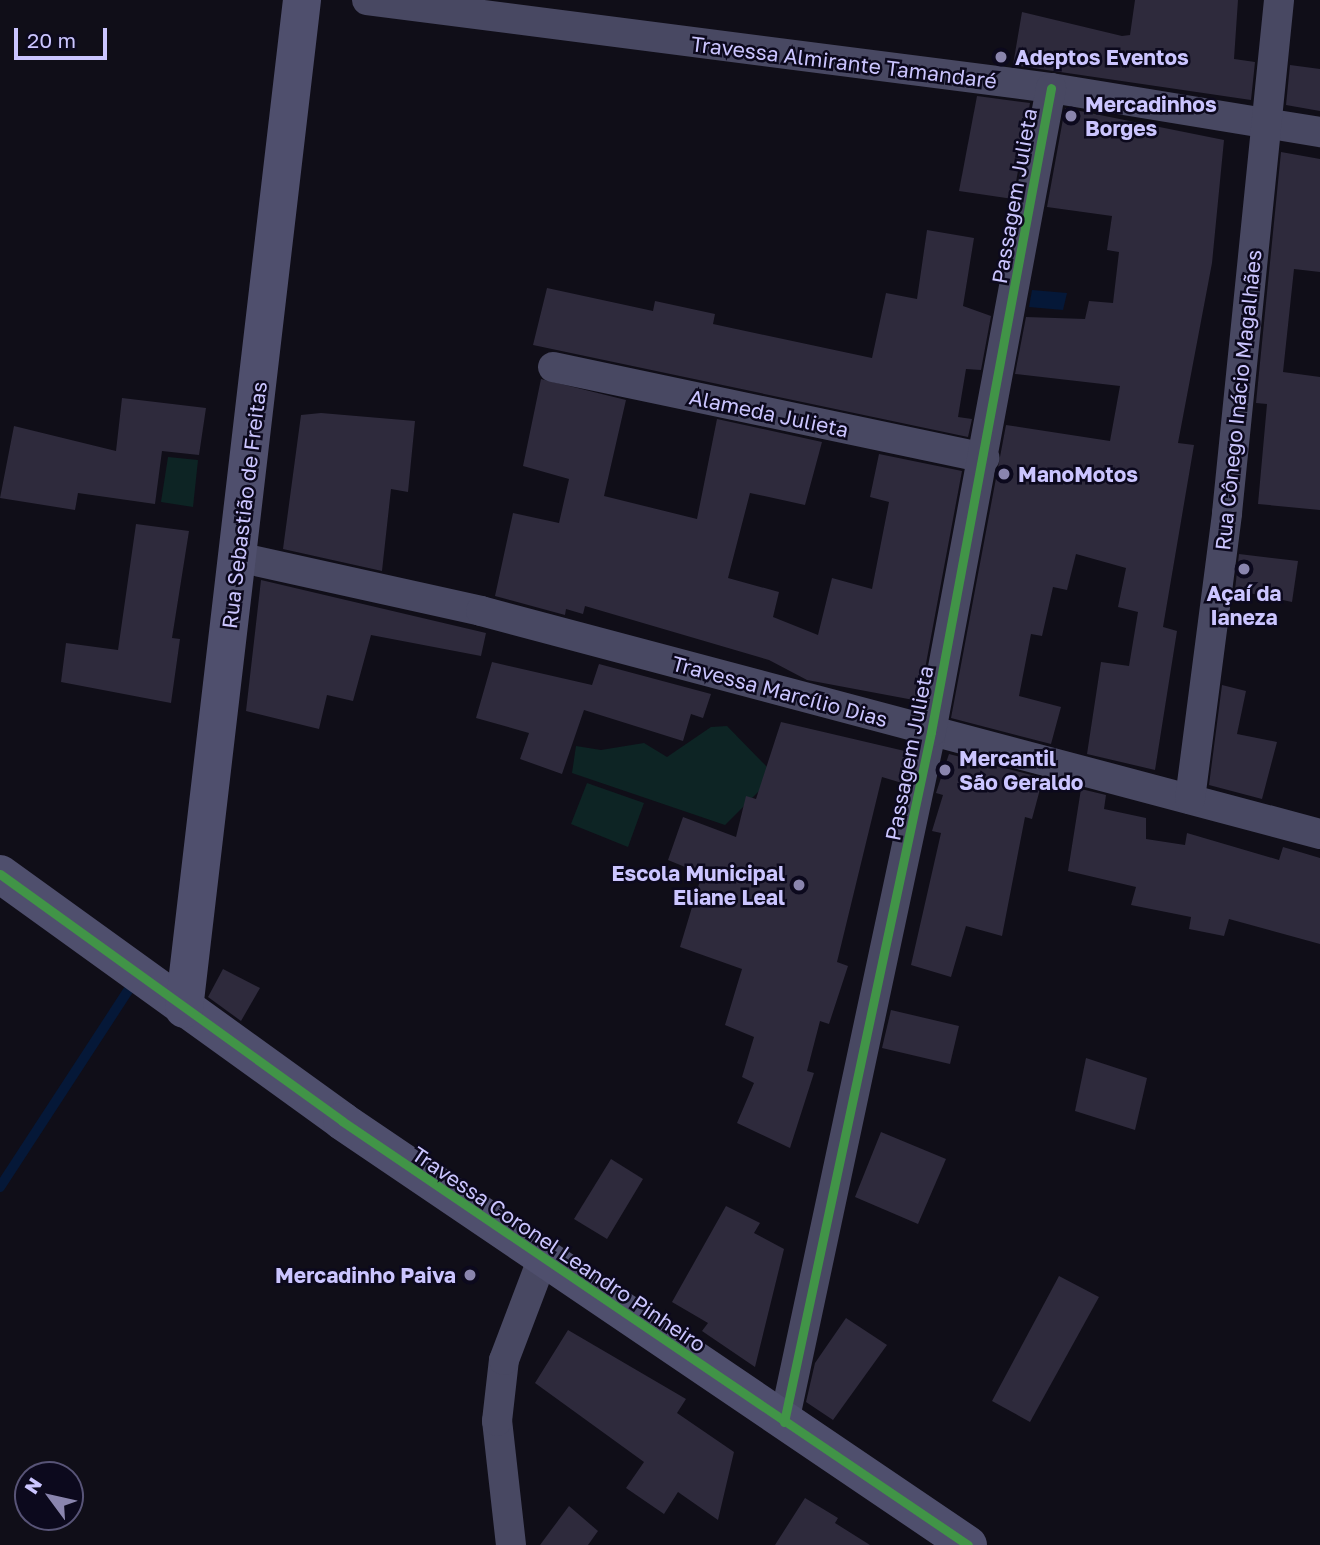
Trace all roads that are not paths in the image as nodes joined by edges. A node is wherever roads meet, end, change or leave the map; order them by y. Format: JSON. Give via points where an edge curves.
{"nodes":[{"id":1,"x":302,"y":0,"type":"edge"},
{"id":2,"x":366,"y":0,"type":"edge"},
{"id":3,"x":1279,"y":0,"type":"edge"},
{"id":4,"x":1051,"y":88,"type":"junction"},
{"id":5,"x":1267,"y":125,"type":"junction"},
{"id":6,"x":1320,"y":132,"type":"edge"},
{"id":7,"x":553,"y":367,"type":"dead end"},
{"id":8,"x":984,"y":458,"type":"junction"},
{"id":9,"x":238,"y":556,"type":"junction"},
{"id":10,"x":931,"y":732,"type":"junction"},
{"id":11,"x":1191,"y":799,"type":"junction"},
{"id":12,"x":1320,"y":834,"type":"edge"},
{"id":13,"x":0,"y":874,"type":"edge"},
{"id":14,"x":184,"y":1009,"type":"junction"},
{"id":15,"x":542,"y":1260,"type":"junction"},
{"id":16,"x":785,"y":1422,"type":"junction"},
{"id":17,"x":511,"y":1545,"type":"edge"},
{"id":18,"x":968,"y":1545,"type":"edge"}],
"edges":[{"from":1,"to":9,"type":"street","name":"Rua Sebastião de Freitas"},
{"from":2,"to":4,"type":"street","name":"Travessa Almirante Tamandaré"},
{"from":3,"to":5,"type":"street","name":"Rua Cônego Inácio Magalhães"},
{"from":4,"to":5,"type":"street","name":"Travessa Almirante Tamandaré"},
{"from":4,"to":8,"type":"street","name":"Passagem Julieta"},
{"from":5,"to":6,"type":"street","name":"Travessa Almirante Tamandaré"},
{"from":5,"to":11,"type":"street","name":"Rua Cônego Inácio Magalhães"},
{"from":7,"to":8,"type":"street","name":"Alameda Julieta"},
{"from":8,"to":10,"type":"street","name":"Passagem Julieta"},
{"from":9,"to":10,"type":"street","name":"Travessa Marcílio Dias","via":[[481,611]]},
{"from":9,"to":14,"type":"street","name":"Rua Sebastião de Freitas"},
{"from":10,"to":11,"type":"street","name":"Travessa Marcílio Dias"},
{"from":10,"to":16,"type":"street","name":"Passagem Julieta"},
{"from":11,"to":12,"type":"street","name":"Travessa Marcílio Dias"},
{"from":13,"to":14,"type":"street","name":"Travessa Coronel Leandro Pinheiro"},
{"from":14,"to":15,"type":"street","name":"Travessa Coronel Leandro Pinheiro"},
{"from":15,"to":16,"type":"street","name":"Travessa Coronel Leandro Pinheiro"},
{"from":15,"to":17,"type":"street","via":[[504,1360],[497,1422]]},
{"from":16,"to":18,"type":"street","name":"Travessa Coronel Leandro Pinheiro"}]}
